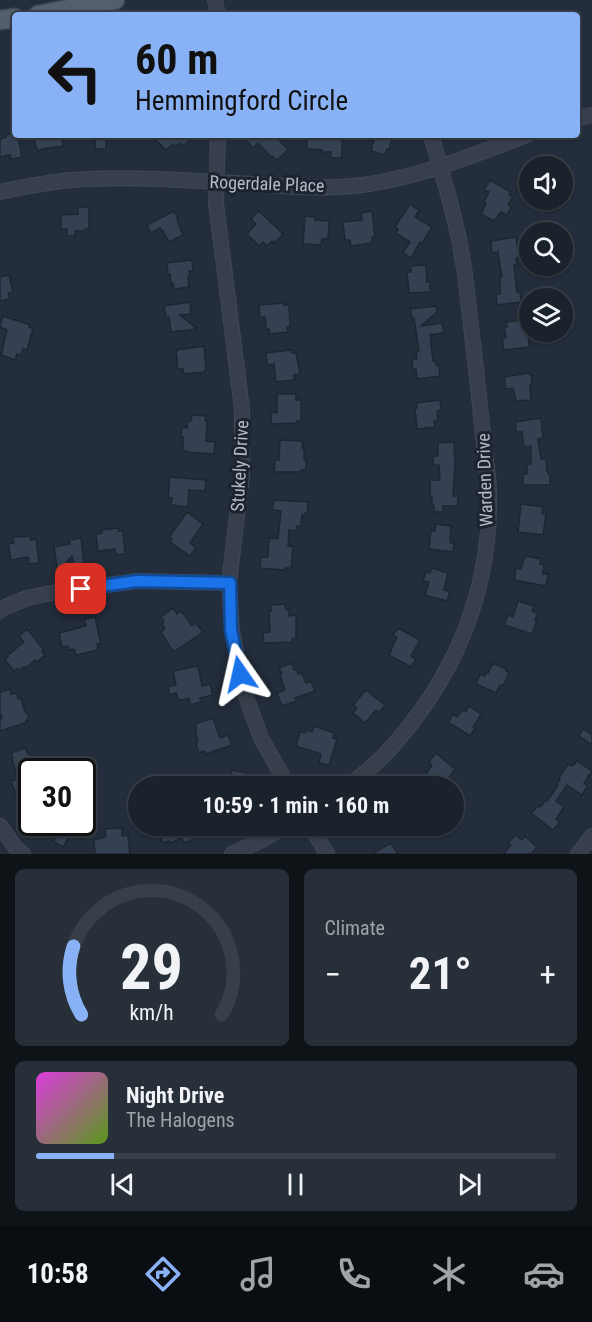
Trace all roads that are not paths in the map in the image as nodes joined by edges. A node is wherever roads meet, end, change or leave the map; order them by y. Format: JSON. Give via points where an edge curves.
{"nodes":[{"id":1,"x":115,"y":0,"type":"edge"},
{"id":2,"x":53,"y":12,"type":"edge"},
{"id":3,"x":218,"y":138,"type":"edge"},
{"id":4,"x":432,"y":138,"type":"edge"},
{"id":5,"x":519,"y":138,"type":"edge"},
{"id":6,"x":440,"y":166,"type":"junction"},
{"id":7,"x":216,"y":182,"type":"junction"},
{"id":8,"x":0,"y":192,"type":"edge"},
{"id":9,"x":230,"y":583,"type":"junction"},
{"id":10,"x":0,"y":610,"type":"edge"},
{"id":11,"x":282,"y":776,"type":"edge"},
{"id":12,"x":359,"y":776,"type":"edge"},
{"id":13,"x":0,"y":826,"type":"edge"},
{"id":14,"x":269,"y":836,"type":"edge"},
{"id":15,"x":316,"y":836,"type":"edge"},
{"id":16,"x":592,"y":836,"type":"edge"},
{"id":17,"x":23,"y":854,"type":"edge"},
{"id":18,"x":232,"y":854,"type":"edge"},
{"id":19,"x":327,"y":854,"type":"edge"},
{"id":20,"x":578,"y":854,"type":"edge"}],
"edges":[{"from":1,"to":2,"type":"main road"},
{"from":3,"to":7,"type":"street","name":"Stukely Drive"},
{"from":4,"to":6,"type":"street","name":"Warden Drive"},
{"from":5,"to":6,"type":"street","name":"Rogerdale Place"},
{"from":6,"to":7,"type":"street","name":"Rogerdale Place","via":[[352,186]]},
{"from":6,"to":12,"type":"street","name":"Warden Drive","via":[[465,274],[489,494],[487,538],[481,581],[468,623],[443,678],[418,716]]},
{"from":7,"to":8,"type":"street","name":"Rogerdale Place","via":[[72,180]]},
{"from":7,"to":9,"type":"street","name":"Stukely Drive","via":[[243,433]]},
{"from":9,"to":10,"type":"street","via":[[137,581],[27,598]]},
{"from":9,"to":11,"type":"street","name":"Stukely Drive","via":[[231,630],[244,691],[261,738]]},
{"from":13,"to":17,"type":"street"},
{"from":14,"to":18,"type":"street"},
{"from":15,"to":19,"type":"street"},
{"from":16,"to":20,"type":"street"}]}
